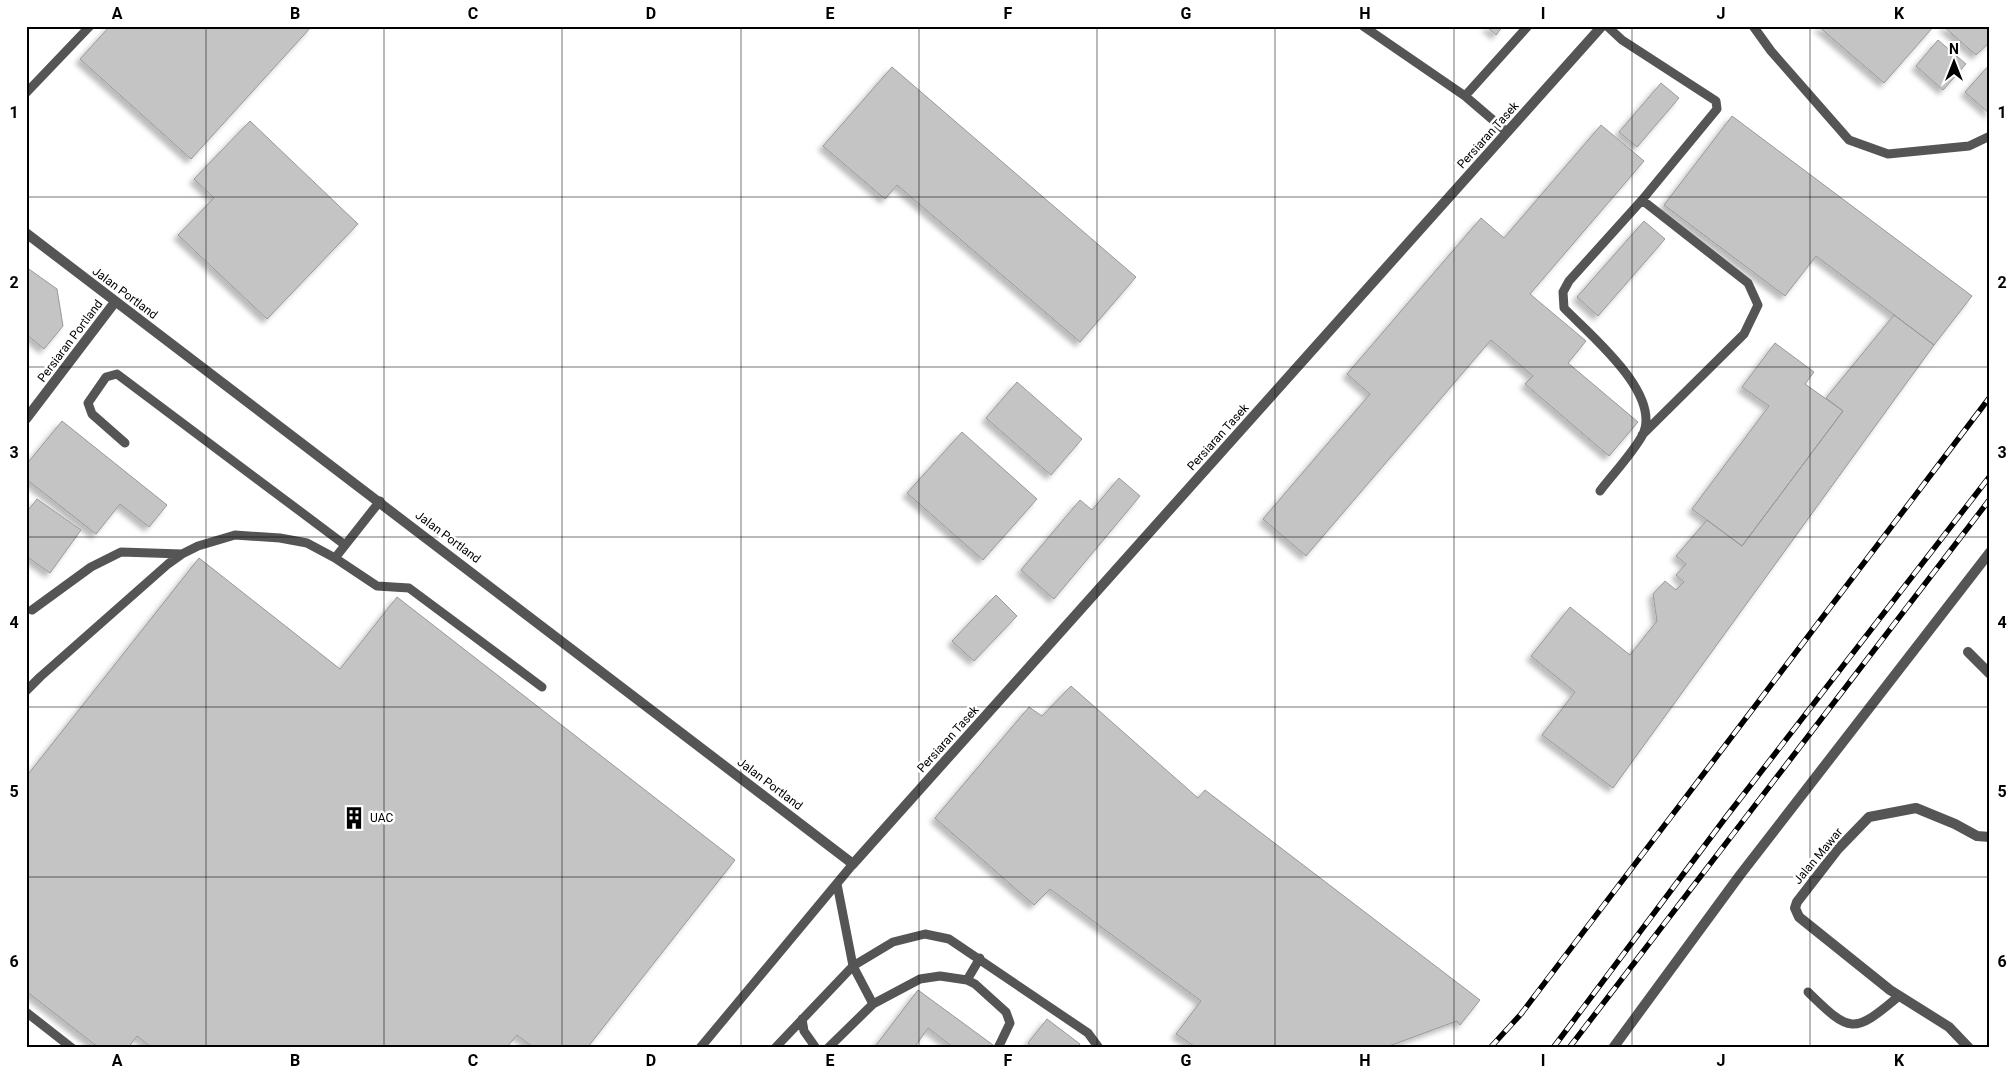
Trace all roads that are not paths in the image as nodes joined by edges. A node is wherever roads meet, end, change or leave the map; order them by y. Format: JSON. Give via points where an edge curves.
{"nodes":[{"id":1,"x":90,"y":26,"type":"edge"},
{"id":2,"x":1363,"y":26,"type":"edge"},
{"id":3,"x":1528,"y":26,"type":"edge"},
{"id":4,"x":1602,"y":26,"type":"edge"},
{"id":5,"x":1607,"y":26,"type":"edge"},
{"id":6,"x":1753,"y":26,"type":"edge"},
{"id":7,"x":26,"y":93,"type":"edge"},
{"id":8,"x":1466,"y":96,"type":"junction"},
{"id":9,"x":1507,"y":132,"type":"junction"},
{"id":10,"x":1990,"y":136,"type":"edge"},
{"id":11,"x":1642,"y":200,"type":"junction"},
{"id":12,"x":26,"y":233,"type":"edge"},
{"id":13,"x":115,"y":302,"type":"junction"},
{"id":14,"x":26,"y":419,"type":"edge"},
{"id":15,"x":1642,"y":435,"type":"junction"},
{"id":16,"x":125,"y":444,"type":"dead end"},
{"id":17,"x":1600,"y":491,"type":"dead end"},
{"id":18,"x":380,"y":501,"type":"junction"},
{"id":19,"x":345,"y":545,"type":"junction"},
{"id":20,"x":1990,"y":552,"type":"edge"},
{"id":21,"x":182,"y":554,"type":"junction"},
{"id":22,"x":335,"y":558,"type":"junction"},
{"id":23,"x":32,"y":610,"type":"dead end"},
{"id":24,"x":1968,"y":652,"type":"dead end"},
{"id":25,"x":1990,"y":674,"type":"edge"},
{"id":26,"x":542,"y":687,"type":"dead end"},
{"id":27,"x":26,"y":691,"type":"edge"},
{"id":28,"x":1990,"y":837,"type":"edge"},
{"id":29,"x":853,"y":864,"type":"junction"},
{"id":30,"x":837,"y":884,"type":"junction"},
{"id":31,"x":980,"y":958,"type":"junction"},
{"id":32,"x":853,"y":966,"type":"junction"},
{"id":33,"x":968,"y":980,"type":"junction"},
{"id":34,"x":1808,"y":992,"type":"dead end"},
{"id":35,"x":1899,"y":996,"type":"junction"},
{"id":36,"x":873,"y":1004,"type":"junction"},
{"id":37,"x":26,"y":1012,"type":"edge"},
{"id":38,"x":802,"y":1019,"type":"junction"},
{"id":39,"x":72,"y":1048,"type":"edge"},
{"id":40,"x":700,"y":1048,"type":"edge"},
{"id":41,"x":775,"y":1048,"type":"edge"},
{"id":42,"x":816,"y":1048,"type":"edge"},
{"id":43,"x":828,"y":1048,"type":"edge"},
{"id":44,"x":998,"y":1048,"type":"edge"},
{"id":45,"x":1099,"y":1048,"type":"edge"},
{"id":46,"x":1613,"y":1048,"type":"edge"},
{"id":47,"x":1969,"y":1048,"type":"edge"}],
"edges":[{"from":1,"to":7,"type":"lane"},
{"from":2,"to":8,"type":"lane"},
{"from":3,"to":8,"type":"lane"},
{"from":4,"to":9,"type":"street","name":"Persiaran Tasek"},
{"from":5,"to":11,"type":"lane","via":[[1622,40],[1716,100],[1717,109]]},
{"from":6,"to":10,"type":"lane","via":[[1849,140],[1888,154],[1969,146]]},
{"from":8,"to":9,"type":"lane"},
{"from":9,"to":29,"type":"street","name":"Persiaran Tasek"},
{"from":11,"to":15,"type":"lane","via":[[1563,292],[1564,308],[1629,376],[1646,414]]},
{"from":11,"to":15,"type":"lane","via":[[1748,283],[1758,305],[1744,334]]},
{"from":12,"to":13,"type":"street","name":"Jalan Portland"},
{"from":13,"to":14,"type":"street","name":"Persiaran Portland"},
{"from":13,"to":18,"type":"street","name":"Jalan Portland"},
{"from":15,"to":17,"type":"lane"},
{"from":16,"to":19,"type":"lane","via":[[92,414],[88,403],[106,376],[117,374]]},
{"from":18,"to":19,"type":"lane"},
{"from":18,"to":29,"type":"street","name":"Jalan Portland"},
{"from":19,"to":22,"type":"lane"},
{"from":20,"to":46,"type":"street","via":[[1740,875]]},
{"from":21,"to":22,"type":"lane","via":[[216,539],[235,535],[307,543]]},
{"from":21,"to":23,"type":"lane","via":[[121,552],[91,567]]},
{"from":21,"to":27,"type":"lane"},
{"from":22,"to":26,"type":"lane","via":[[377,586],[409,588]]},
{"from":24,"to":25,"type":"street"},
{"from":28,"to":35,"type":"street","name":"Jalan Mawar","via":[[1978,836],[1916,808],[1869,817],[1838,848],[1796,902],[1795,908],[1800,917]]},
{"from":29,"to":30,"type":"lane"},
{"from":30,"to":32,"type":"lane"},
{"from":30,"to":40,"type":"lane"},
{"from":31,"to":32,"type":"lane","via":[[949,939],[925,934],[893,942]]},
{"from":31,"to":33,"type":"lane"},
{"from":31,"to":45,"type":"lane","via":[[1088,1033]]},
{"from":32,"to":36,"type":"lane"},
{"from":32,"to":38,"type":"lane"},
{"from":33,"to":36,"type":"lane","via":[[940,976],[920,980]]},
{"from":33,"to":44,"type":"lane","via":[[1006,1012],[1010,1023]]},
{"from":34,"to":35,"type":"lane","via":[[1836,1019],[1850,1025],[1863,1022]]},
{"from":35,"to":47,"type":"street","name":"Jalan Mawar","via":[[1949,1027]]},
{"from":36,"to":43,"type":"lane"},
{"from":37,"to":39,"type":"lane"},
{"from":38,"to":41,"type":"lane"},
{"from":38,"to":42,"type":"lane","via":[[804,1031]]}]}
